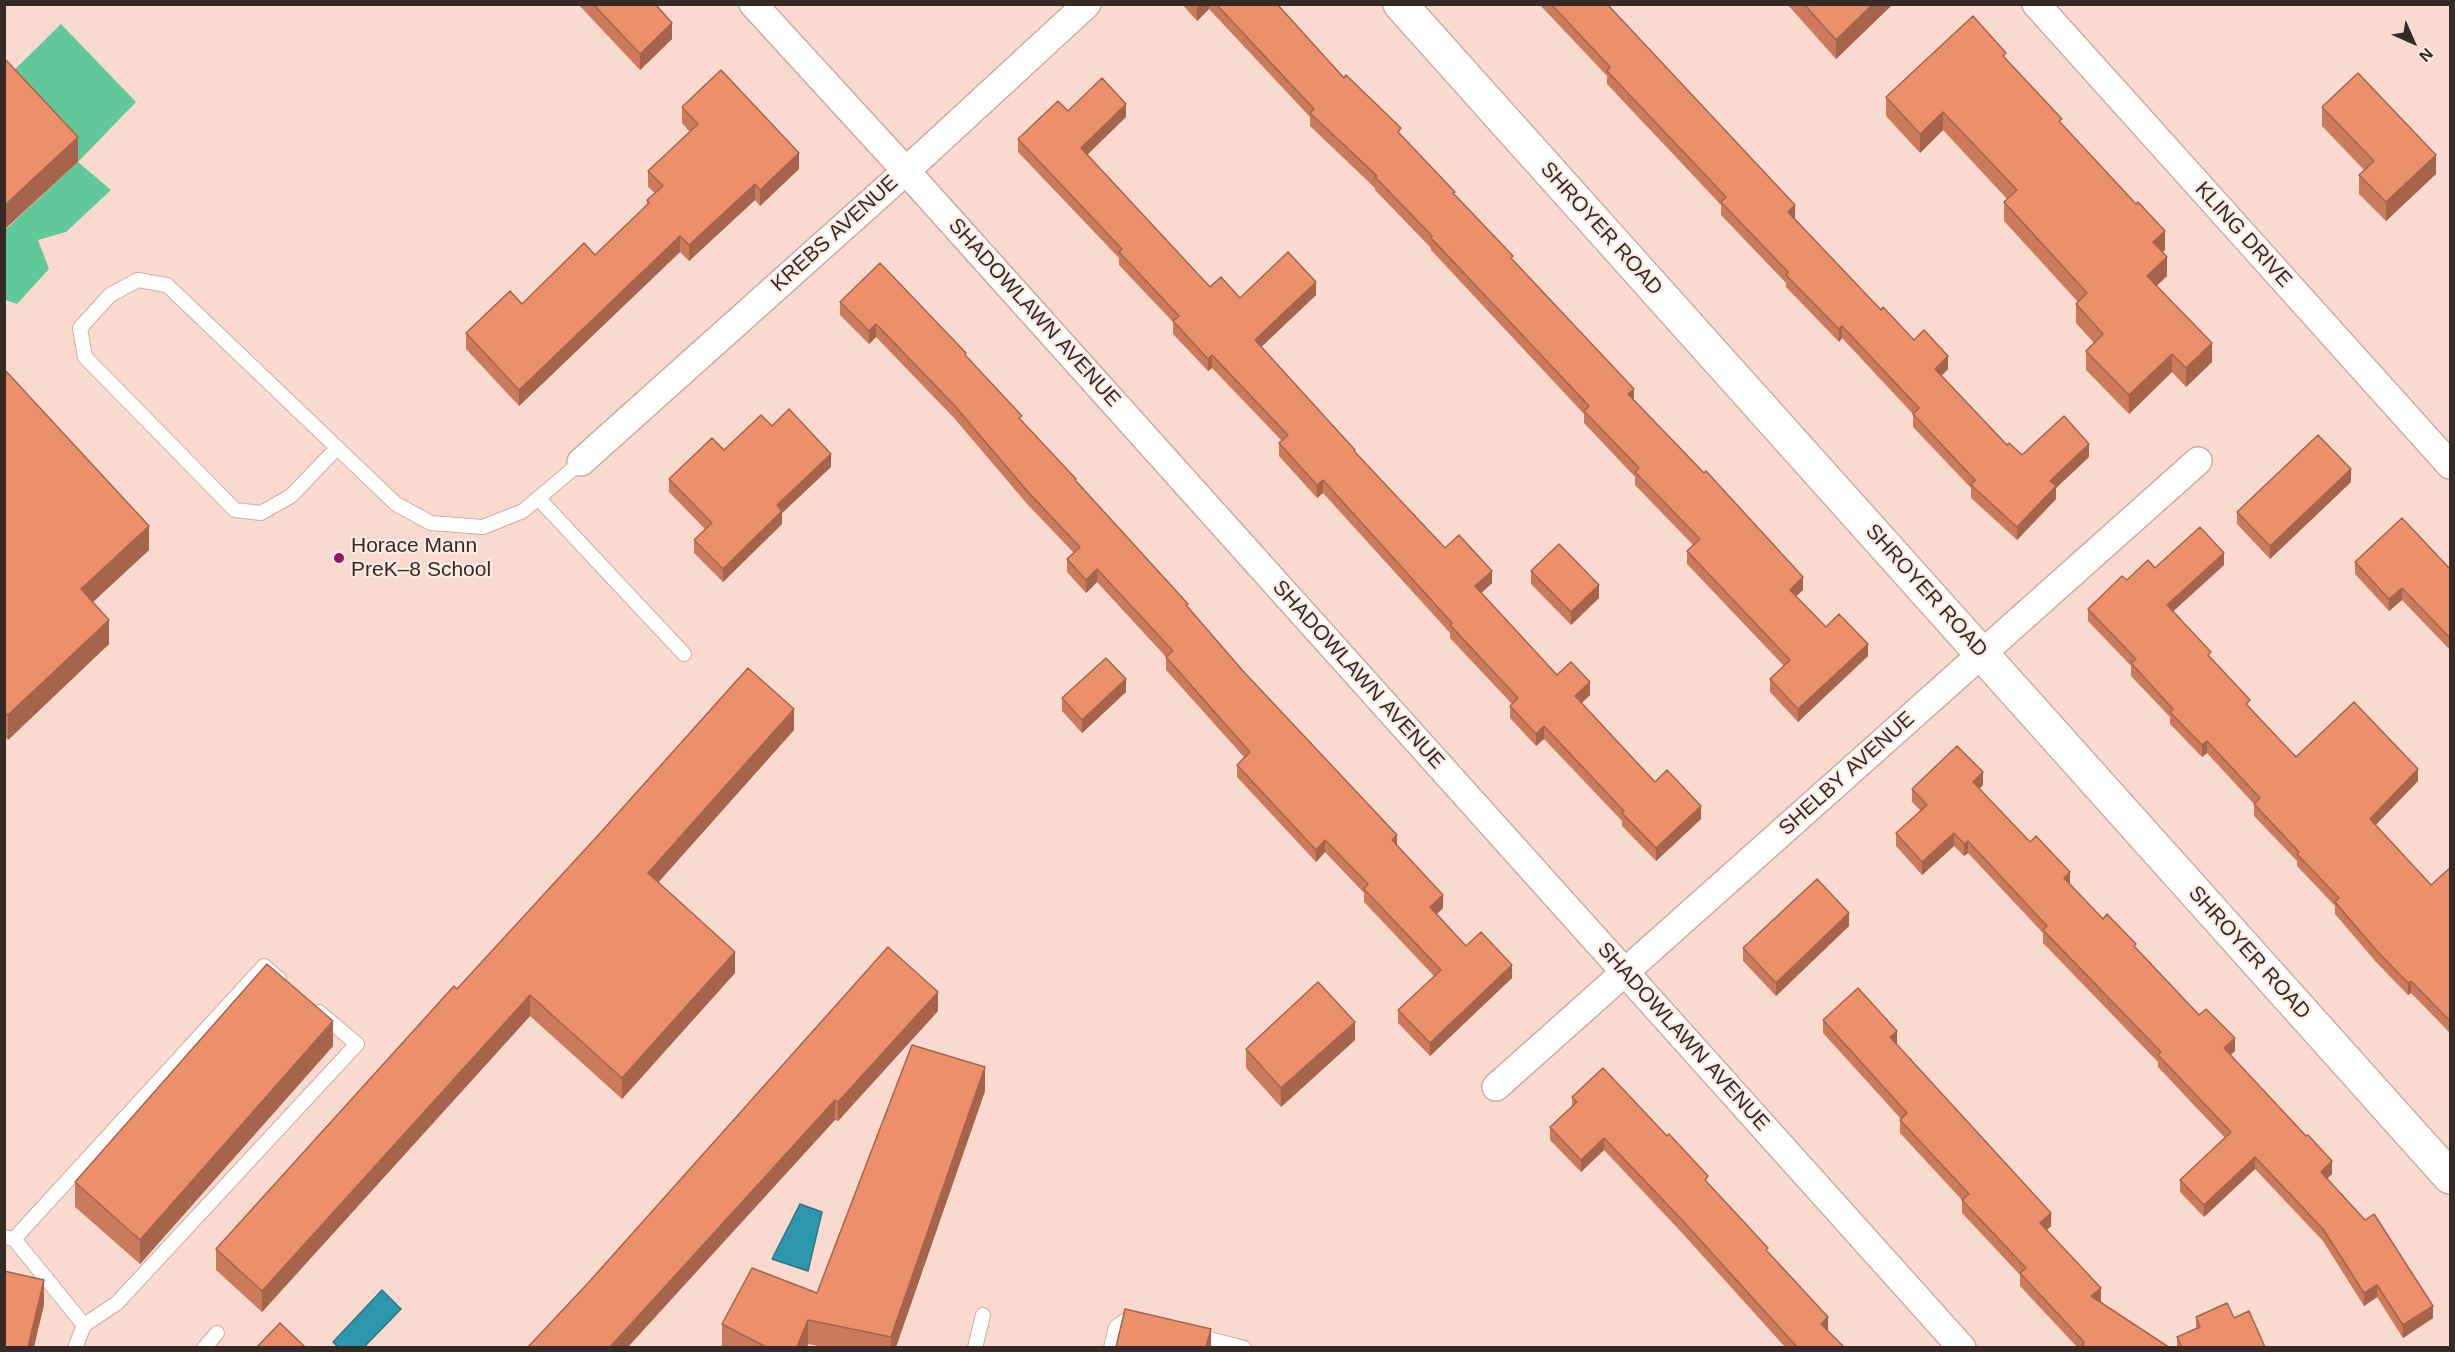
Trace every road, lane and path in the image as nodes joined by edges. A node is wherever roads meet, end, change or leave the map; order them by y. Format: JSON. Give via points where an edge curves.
{"nodes":[{"id":1,"x":753,"y":4,"type":"edge"},
{"id":2,"x":1087,"y":4,"type":"edge"},
{"id":3,"x":1400,"y":4,"type":"edge"},
{"id":4,"x":2036,"y":4,"type":"edge"},
{"id":5,"x":906,"y":171,"type":"junction"},
{"id":6,"x":337,"y":448,"type":"junction"},
{"id":7,"x":581,"y":462,"type":"joint"},
{"id":8,"x":2198,"y":462,"type":"dead end"},
{"id":9,"x":2451,"y":465,"type":"edge"},
{"id":10,"x":538,"y":498,"type":"junction"},
{"id":11,"x":684,"y":654,"type":"dead end"},
{"id":12,"x":1982,"y":654,"type":"junction"},
{"id":13,"x":1625,"y":972,"type":"junction"},
{"id":14,"x":289,"y":987,"type":"edge"},
{"id":15,"x":306,"y":1002,"type":"edge"},
{"id":16,"x":1496,"y":1087,"type":"dead end"},
{"id":17,"x":2451,"y":1177,"type":"edge"},
{"id":18,"x":9,"y":1238,"type":"edge"},
{"id":19,"x":983,"y":1315,"type":"dead end"},
{"id":20,"x":1152,"y":1324,"type":"edge"},
{"id":21,"x":84,"y":1325,"type":"junction"},
{"id":22,"x":1175,"y":1330,"type":"edge"},
{"id":23,"x":217,"y":1333,"type":"dead end"},
{"id":24,"x":75,"y":1347,"type":"edge"},
{"id":25,"x":204,"y":1347,"type":"edge"},
{"id":26,"x":975,"y":1347,"type":"edge"},
{"id":27,"x":1111,"y":1347,"type":"edge"},
{"id":28,"x":1244,"y":1347,"type":"edge"},
{"id":29,"x":1962,"y":1347,"type":"edge"}],
"edges":[{"from":1,"to":5,"type":"street","name":"SHADOWLAWN AVENUE"},
{"from":2,"to":5,"type":"street","name":"KREBS AVENUE"},
{"from":3,"to":12,"type":"main road","name":"SHROYER ROAD"},
{"from":4,"to":9,"type":"street","name":"KLING DRIVE"},
{"from":5,"to":7,"type":"street","name":"KREBS AVENUE"},
{"from":5,"to":13,"type":"street","name":"SHADOWLAWN AVENUE"},
{"from":6,"to":6,"type":"lane","via":[[167,285],[138,280],[110,295],[80,328],[85,357],[235,510],[261,513],[291,496]]},
{"from":6,"to":10,"type":"lane","via":[[396,504],[431,523],[483,527],[523,511]]},
{"from":7,"to":10,"type":"lane"},
{"from":8,"to":12,"type":"street","name":"SHELBY AVENUE"},
{"from":10,"to":11,"type":"lane"},
{"from":12,"to":13,"type":"street","name":"SHELBY AVENUE"},
{"from":12,"to":17,"type":"main road","name":"SHROYER ROAD"},
{"from":13,"to":16,"type":"street","name":"SHELBY AVENUE"},
{"from":13,"to":29,"type":"street","name":"SHADOWLAWN AVENUE"},
{"from":14,"to":18,"type":"lane","via":[[264,966]]},
{"from":15,"to":21,"type":"lane","via":[[357,1044],[117,1303]]},
{"from":18,"to":21,"type":"lane"},
{"from":19,"to":26,"type":"lane"},
{"from":20,"to":27,"type":"lane","via":[[1129,1318],[1116,1327]]},
{"from":21,"to":24,"type":"lane"},
{"from":22,"to":28,"type":"lane"},
{"from":23,"to":25,"type":"lane"}]}
